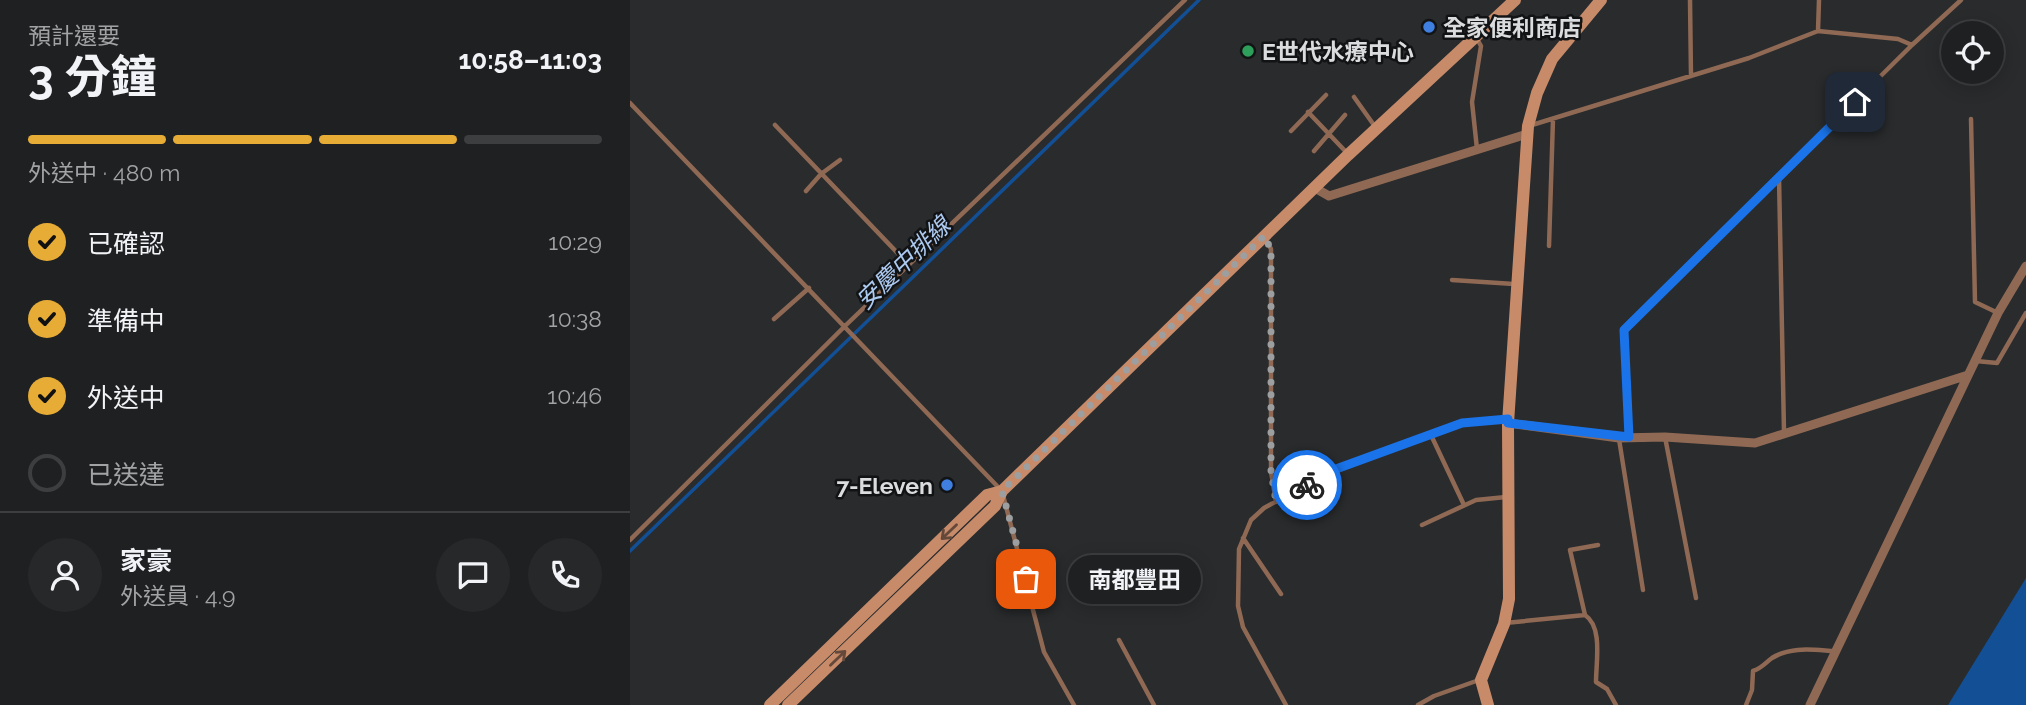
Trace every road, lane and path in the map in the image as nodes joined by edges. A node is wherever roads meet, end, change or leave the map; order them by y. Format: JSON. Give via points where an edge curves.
{"nodes":[{"id":1,"x":1185,"y":0,"type":"edge"},
{"id":2,"x":1515,"y":0,"type":"edge"},
{"id":3,"x":1601,"y":0,"type":"edge"},
{"id":4,"x":1690,"y":0,"type":"edge"},
{"id":5,"x":1819,"y":0,"type":"edge"},
{"id":6,"x":1961,"y":0,"type":"edge"},
{"id":7,"x":1818,"y":31,"type":"junction"},
{"id":8,"x":1476,"y":37,"type":"junction"},
{"id":9,"x":1912,"y":45,"type":"junction"},
{"id":10,"x":1691,"y":76,"type":"junction"},
{"id":11,"x":1326,"y":96,"type":"dead end"},
{"id":12,"x":1354,"y":97,"type":"dead end"},
{"id":13,"x":630,"y":103,"type":"edge"},
{"id":14,"x":1308,"y":112,"type":"junction"},
{"id":15,"x":1345,"y":115,"type":"dead end"},
{"id":16,"x":1553,"y":119,"type":"junction"},
{"id":17,"x":1971,"y":119,"type":"dead end"},
{"id":18,"x":775,"y":125,"type":"dead end"},
{"id":19,"x":1377,"y":129,"type":"junction"},
{"id":20,"x":1527,"y":130,"type":"junction"},
{"id":21,"x":1291,"y":131,"type":"dead end"},
{"id":22,"x":1328,"y":133,"type":"junction"},
{"id":23,"x":1477,"y":149,"type":"junction"},
{"id":24,"x":1314,"y":151,"type":"dead end"},
{"id":25,"x":1348,"y":155,"type":"junction"},
{"id":26,"x":840,"y":160,"type":"dead end"},
{"id":27,"x":821,"y":174,"type":"junction"},
{"id":28,"x":1779,"y":177,"type":"junction"},
{"id":29,"x":1315,"y":188,"type":"junction"},
{"id":30,"x":806,"y":191,"type":"dead end"},
{"id":31,"x":1264,"y":236,"type":"junction"},
{"id":32,"x":1549,"y":246,"type":"dead end"},
{"id":33,"x":909,"y":265,"type":"junction"},
{"id":34,"x":2026,"y":266,"type":"edge"},
{"id":35,"x":1452,"y":280,"type":"dead end"},
{"id":36,"x":1516,"y":284,"type":"junction"},
{"id":37,"x":809,"y":288,"type":"junction"},
{"id":38,"x":1998,"y":313,"type":"junction"},
{"id":39,"x":2026,"y":313,"type":"edge"},
{"id":40,"x":774,"y":319,"type":"dead end"},
{"id":41,"x":845,"y":326,"type":"junction"},
{"id":42,"x":1975,"y":361,"type":"junction"},
{"id":43,"x":1968,"y":375,"type":"junction"},
{"id":44,"x":1508,"y":421,"type":"junction"},
{"id":45,"x":1784,"y":433,"type":"junction"},
{"id":46,"x":1431,"y":435,"type":"junction"},
{"id":47,"x":1665,"y":437,"type":"junction"},
{"id":48,"x":1624,"y":438,"type":"junction"},
{"id":49,"x":1002,"y":491,"type":"junction"},
{"id":50,"x":1508,"y":496,"type":"junction"},
{"id":51,"x":1276,"y":502,"type":"junction"},
{"id":52,"x":1464,"y":505,"type":"junction"},
{"id":53,"x":1422,"y":525,"type":"dead end"},
{"id":54,"x":1242,"y":537,"type":"junction"},
{"id":55,"x":630,"y":540,"type":"edge"},
{"id":56,"x":1598,"y":545,"type":"dead end"},
{"id":57,"x":1643,"y":590,"type":"dead end"},
{"id":58,"x":1281,"y":594,"type":"dead end"},
{"id":59,"x":1696,"y":598,"type":"dead end"},
{"id":60,"x":1585,"y":615,"type":"junction"},
{"id":61,"x":1504,"y":624,"type":"junction"},
{"id":62,"x":1119,"y":640,"type":"dead end"},
{"id":63,"x":1836,"y":652,"type":"junction"},
{"id":64,"x":1482,"y":678,"type":"junction"},
{"id":65,"x":770,"y":705,"type":"edge"},
{"id":66,"x":788,"y":705,"type":"edge"},
{"id":67,"x":1074,"y":705,"type":"edge"},
{"id":68,"x":1154,"y":705,"type":"edge"},
{"id":69,"x":1286,"y":705,"type":"edge"},
{"id":70,"x":1418,"y":705,"type":"edge"},
{"id":71,"x":1488,"y":705,"type":"edge"},
{"id":72,"x":1616,"y":705,"type":"edge"},
{"id":73,"x":1746,"y":705,"type":"edge"},
{"id":74,"x":1810,"y":705,"type":"edge"}],
"edges":[{"from":1,"to":33,"type":"lane"},
{"from":2,"to":8,"type":"main road"},
{"from":3,"to":20,"type":"main road","via":[[1552,59]]},
{"from":4,"to":10,"type":"lane"},
{"from":5,"to":7,"type":"lane"},
{"from":6,"to":9,"type":"lane"},
{"from":7,"to":9,"type":"lane","via":[[1898,39]]},
{"from":7,"to":10,"type":"lane"},
{"from":8,"to":19,"type":"main road"},
{"from":8,"to":23,"type":"lane","via":[[1481,46],[1472,102]]},
{"from":9,"to":28,"type":"lane"},
{"from":10,"to":16,"type":"lane"},
{"from":11,"to":14,"type":"lane"},
{"from":12,"to":19,"type":"lane"},
{"from":13,"to":37,"type":"lane"},
{"from":14,"to":21,"type":"lane"},
{"from":14,"to":22,"type":"lane"},
{"from":15,"to":22,"type":"lane"},
{"from":16,"to":20,"type":"lane"},
{"from":16,"to":32,"type":"lane"},
{"from":17,"to":38,"type":"lane","via":[[1975,302]]},
{"from":18,"to":27,"type":"lane"},
{"from":19,"to":25,"type":"main road"},
{"from":20,"to":23,"type":"street"},
{"from":20,"to":36,"type":"main road"},
{"from":22,"to":24,"type":"lane"},
{"from":22,"to":25,"type":"lane"},
{"from":23,"to":29,"type":"street","via":[[1329,196]]},
{"from":25,"to":29,"type":"main road"},
{"from":26,"to":27,"type":"lane"},
{"from":27,"to":30,"type":"lane"},
{"from":27,"to":33,"type":"lane"},
{"from":28,"to":45,"type":"lane"},
{"from":28,"to":48,"type":"lane","via":[[1624,330]]},
{"from":29,"to":31,"type":"main road"},
{"from":31,"to":49,"type":"main road"},
{"from":31,"to":51,"type":"lane","via":[[1271,249],[1271,472]]},
{"from":33,"to":41,"type":"lane"},
{"from":34,"to":38,"type":"street"},
{"from":35,"to":36,"type":"lane"},
{"from":36,"to":44,"type":"main road"},
{"from":37,"to":40,"type":"lane"},
{"from":37,"to":41,"type":"lane"},
{"from":38,"to":42,"type":"street"},
{"from":39,"to":42,"type":"lane","via":[[1997,363]]},
{"from":41,"to":49,"type":"lane"},
{"from":41,"to":55,"type":"lane"},
{"from":42,"to":43,"type":"street"},
{"from":43,"to":45,"type":"street"},
{"from":43,"to":63,"type":"street"},
{"from":44,"to":46,"type":"lane","via":[[1462,423]]},
{"from":44,"to":48,"type":"street"},
{"from":44,"to":50,"type":"main road"},
{"from":45,"to":47,"type":"street","via":[[1755,443]]},
{"from":46,"to":51,"type":"lane","via":[[1336,469]]},
{"from":46,"to":52,"type":"lane"},
{"from":47,"to":48,"type":"street"},
{"from":47,"to":59,"type":"lane"},
{"from":48,"to":57,"type":"lane"},
{"from":49,"to":65,"type":"main road","one_way":true,"via":[[987,495]]},
{"from":66,"to":49,"type":"main road","one_way":true,"via":[[995,506]]},
{"from":49,"to":67,"type":"lane","via":[[1044,652]]},
{"from":50,"to":52,"type":"lane"},
{"from":50,"to":61,"type":"main road","via":[[1509,599]]},
{"from":51,"to":54,"type":"lane","via":[[1251,520]]},
{"from":52,"to":53,"type":"lane"},
{"from":54,"to":58,"type":"lane"},
{"from":54,"to":69,"type":"lane","via":[[1238,606],[1243,627]]},
{"from":56,"to":60,"type":"lane","via":[[1570,550]]},
{"from":60,"to":61,"type":"lane"},
{"from":60,"to":72,"type":"lane","via":[[1596,626],[1596,682],[1607,689]]},
{"from":61,"to":64,"type":"main road"},
{"from":62,"to":68,"type":"lane"},
{"from":63,"to":73,"type":"lane","via":[[1799,649],[1773,658],[1753,671]]},
{"from":63,"to":74,"type":"street"},
{"from":64,"to":70,"type":"lane"},
{"from":64,"to":71,"type":"main road"}]}
